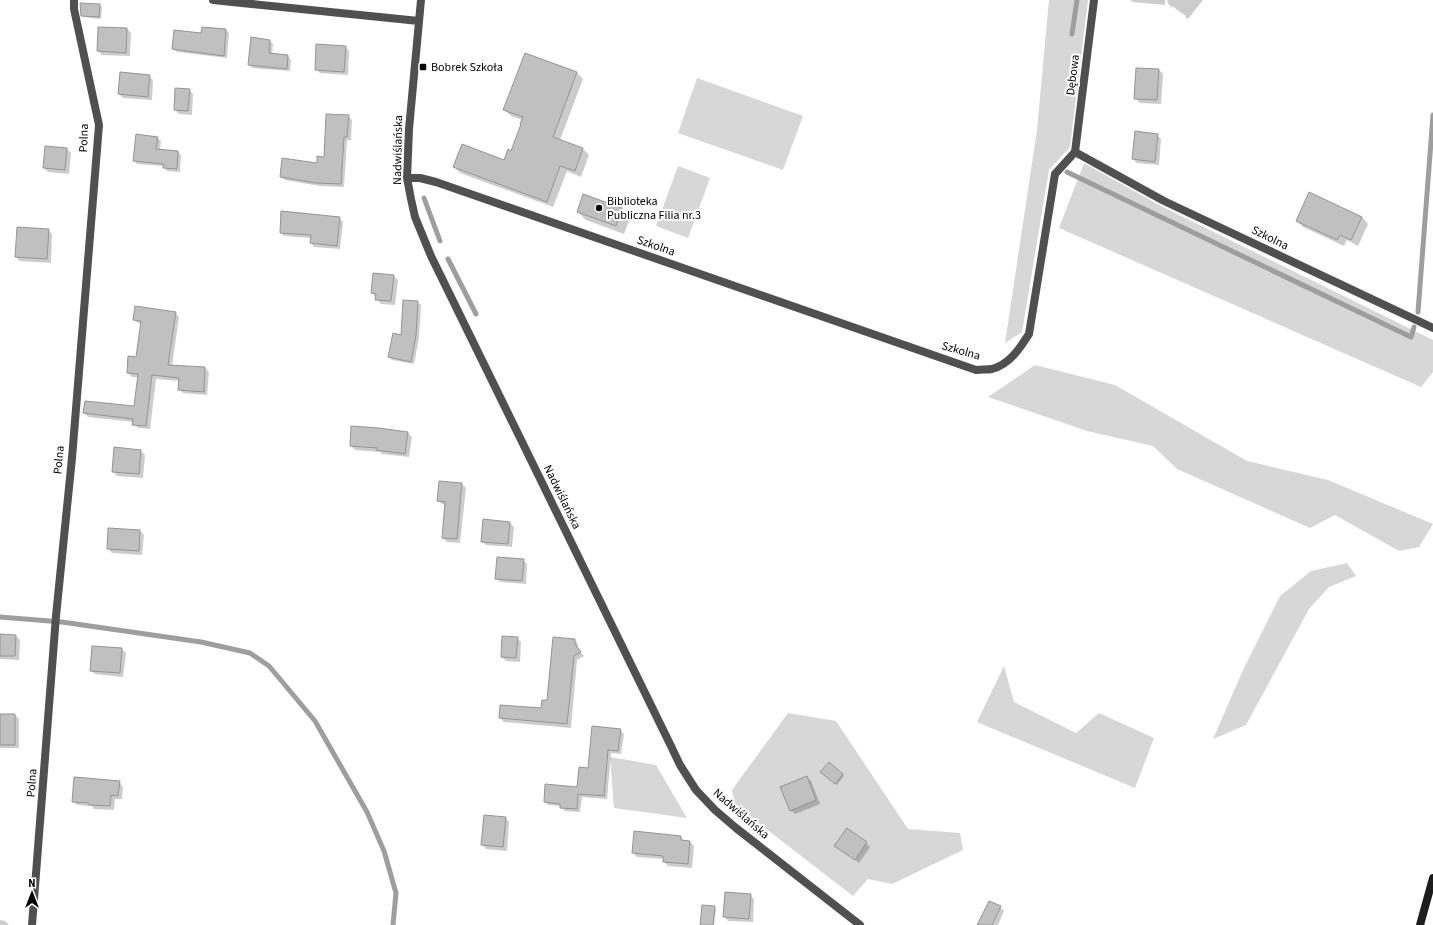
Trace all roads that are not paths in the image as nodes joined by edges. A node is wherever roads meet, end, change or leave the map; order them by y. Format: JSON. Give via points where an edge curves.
{"nodes":[{"id":1,"x":74,"y":0,"type":"edge"},
{"id":2,"x":213,"y":0,"type":"edge"},
{"id":3,"x":421,"y":0,"type":"edge"},
{"id":4,"x":1094,"y":0,"type":"edge"},
{"id":5,"x":419,"y":20,"type":"junction"},
{"id":6,"x":1075,"y":152,"type":"junction"},
{"id":7,"x":407,"y":178,"type":"junction"},
{"id":8,"x":1433,"y":328,"type":"edge"},
{"id":9,"x":1433,"y":878,"type":"edge"},
{"id":10,"x":32,"y":925,"type":"edge"},
{"id":11,"x":860,"y":925,"type":"edge"},
{"id":12,"x":1420,"y":925,"type":"edge"}],
"edges":[{"from":1,"to":10,"type":"street","name":"Polna","via":[[98,126]]},
{"from":2,"to":5,"type":"street"},
{"from":3,"to":5,"type":"street","name":"Nadwiślańska"},
{"from":4,"to":6,"type":"street","name":"Dębowa"},
{"from":5,"to":7,"type":"street","name":"Nadwiślańska"},
{"from":6,"to":7,"type":"street","name":"Szkolna","via":[[1055,174],[1029,334],[1006,362],[993,368],[976,370],[436,182]]},
{"from":6,"to":8,"type":"street","name":"Szkolna","via":[[1164,200]]},
{"from":7,"to":11,"type":"street","name":"Nadwiślańska","via":[[415,217],[430,256],[680,765],[696,790],[715,810]]},
{"from":9,"to":12,"type":"main road"}]}
